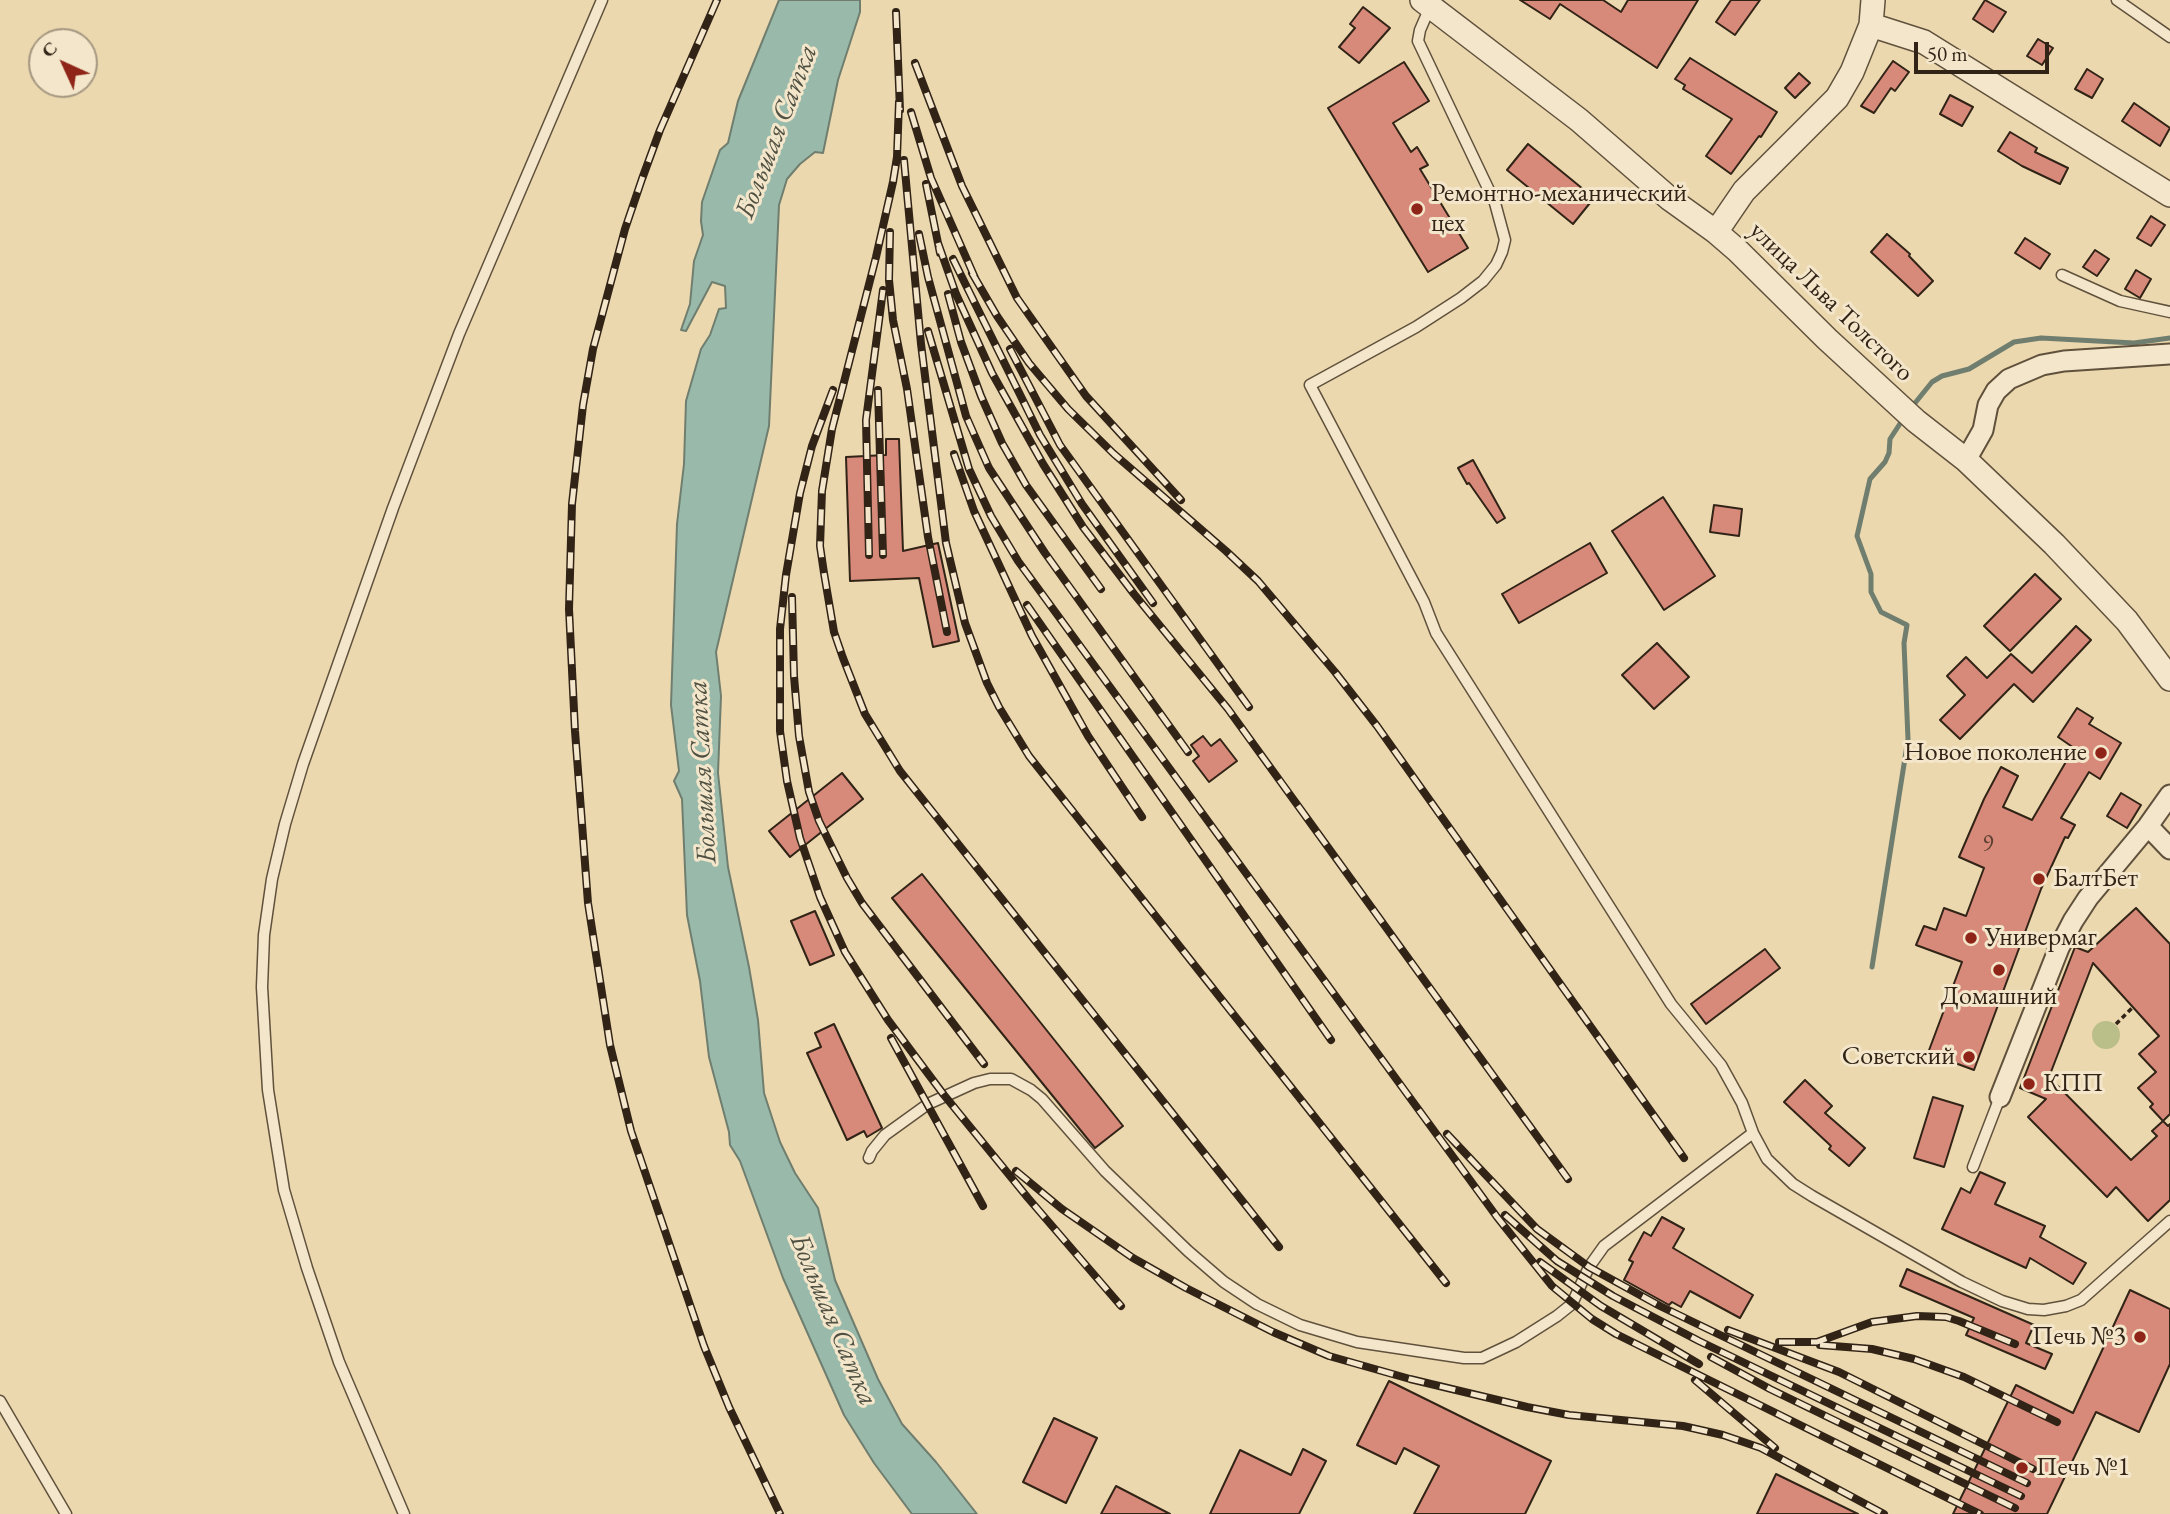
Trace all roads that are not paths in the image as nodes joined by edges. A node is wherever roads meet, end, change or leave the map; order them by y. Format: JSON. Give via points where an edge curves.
{"nodes":[{"id":1,"x":602,"y":0,"type":"edge"},
{"id":2,"x":1873,"y":0,"type":"edge"},
{"id":3,"x":2117,"y":0,"type":"edge"},
{"id":4,"x":1426,"y":3,"type":"edge"},
{"id":5,"x":1871,"y":25,"type":"junction"},
{"id":6,"x":2170,"y":37,"type":"edge"},
{"id":7,"x":2170,"y":195,"type":"edge"},
{"id":8,"x":1716,"y":232,"type":"junction"},
{"id":9,"x":2062,"y":275,"type":"dead end"},
{"id":10,"x":2170,"y":312,"type":"edge"},
{"id":11,"x":2170,"y":354,"type":"edge"},
{"id":12,"x":1966,"y":460,"type":"junction"},
{"id":13,"x":2170,"y":679,"type":"edge"},
{"id":14,"x":2170,"y":795,"type":"edge"},
{"id":15,"x":2148,"y":826,"type":"junction"},
{"id":16,"x":2170,"y":849,"type":"edge"},
{"id":17,"x":2000,"y":1097,"type":"joint"},
{"id":18,"x":1753,"y":1133,"type":"junction"},
{"id":19,"x":869,"y":1158,"type":"dead end"},
{"id":20,"x":1973,"y":1167,"type":"dead end"},
{"id":21,"x":2170,"y":1220,"type":"edge"},
{"id":22,"x":0,"y":1401,"type":"edge"},
{"id":23,"x":66,"y":1514,"type":"edge"},
{"id":24,"x":404,"y":1514,"type":"edge"}],
"edges":[{"from":1,"to":24,"type":"lane","via":[[459,334],[393,508],[299,776],[275,868],[264,935],[267,1078],[285,1189],[340,1362]]},
{"from":2,"to":5,"type":"street"},
{"from":3,"to":6,"type":"lane"},
{"from":4,"to":8,"type":"street","name":"улица Льва Толстого"},
{"from":4,"to":18,"type":"lane","via":[[1418,41],[1495,203],[1503,224],[1502,252],[1483,281],[1461,298],[1310,385],[1436,633],[1671,1004],[1721,1066]]},
{"from":5,"to":7,"type":"street","via":[[1924,42]]},
{"from":5,"to":8,"type":"street","via":[[1837,98],[1744,191]]},
{"from":8,"to":12,"type":"street","name":"улица Льва Толстого","via":[[1908,413]]},
{"from":9,"to":10,"type":"lane","via":[[2120,301]]},
{"from":11,"to":12,"type":"street","via":[[2064,361],[2009,379],[1988,405],[1983,430]]},
{"from":12,"to":13,"type":"street","name":"улица Льва Толстого","via":[[2127,621]]},
{"from":14,"to":15,"type":"street"},
{"from":15,"to":16,"type":"street"},
{"from":15,"to":17,"type":"street","via":[[2073,922]]},
{"from":17,"to":20,"type":"lane"},
{"from":18,"to":19,"type":"lane","via":[[1604,1246],[1572,1304],[1516,1342],[1482,1358],[1357,1342],[1300,1325],[1257,1304],[1188,1251],[1105,1171],[1042,1100],[1011,1079],[974,1083],[928,1104],[885,1135]]},
{"from":18,"to":21,"type":"lane","via":[[1767,1160],[1793,1184],[1962,1282],[2028,1309],[2044,1310],[2081,1300]]},
{"from":22,"to":23,"type":"lane"}]}
